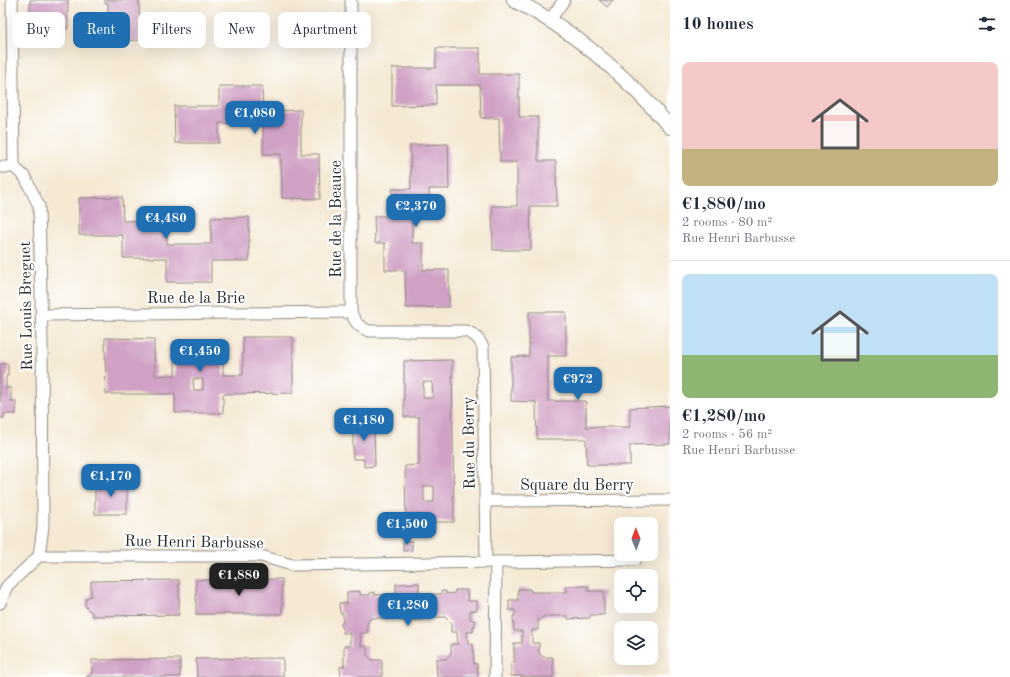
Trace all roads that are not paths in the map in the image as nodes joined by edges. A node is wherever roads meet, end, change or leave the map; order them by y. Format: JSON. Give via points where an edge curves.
{"nodes":[{"id":1,"x":12,"y":0,"type":"edge"},
{"id":2,"x":351,"y":0,"type":"edge"},
{"id":3,"x":514,"y":0,"type":"edge"},
{"id":4,"x":564,"y":0,"type":"edge"},
{"id":5,"x":550,"y":20,"type":"junction"},
{"id":6,"x":670,"y":127,"type":"edge"},
{"id":7,"x":0,"y":167,"type":"edge"},
{"id":8,"x":14,"y":167,"type":"junction"},
{"id":9,"x":351,"y":312,"type":"junction"},
{"id":10,"x":41,"y":315,"type":"junction"},
{"id":11,"x":670,"y":500,"type":"edge"},
{"id":12,"x":485,"y":501,"type":"junction"},
{"id":13,"x":39,"y":556,"type":"junction"},
{"id":14,"x":614,"y":560,"type":"edge"},
{"id":15,"x":491,"y":562,"type":"junction"},
{"id":16,"x":0,"y":603,"type":"edge"},
{"id":17,"x":495,"y":677,"type":"edge"}],
"edges":[{"from":1,"to":8,"type":"street"},
{"from":2,"to":9,"type":"street","name":"Rue de la Beauce"},
{"from":3,"to":5,"type":"street"},
{"from":4,"to":5,"type":"street"},
{"from":5,"to":6,"type":"street","via":[[629,83]]},
{"from":7,"to":8,"type":"street"},
{"from":8,"to":10,"type":"street","name":"Rue Louis Breguet","via":[[26,177],[39,206]]},
{"from":9,"to":10,"type":"street","name":"Rue de la Brie"},
{"from":9,"to":12,"type":"street","name":"Rue du Berry","via":[[360,327],[369,331],[466,331],[479,339],[483,347]]},
{"from":10,"to":13,"type":"street","name":"Rue Louis Breguet","via":[[43,527]]},
{"from":11,"to":12,"type":"street","name":"Square du Berry"},
{"from":12,"to":15,"type":"street","name":"Rue du Berry"},
{"from":13,"to":15,"type":"street","name":"Rue Henri Barbusse","via":[[261,556],[292,565]]},
{"from":13,"to":16,"type":"street","via":[[7,586]]},
{"from":14,"to":15,"type":"street","name":"Rue Henri Barbusse"},
{"from":15,"to":17,"type":"street","name":"Rue du Berry"}]}
